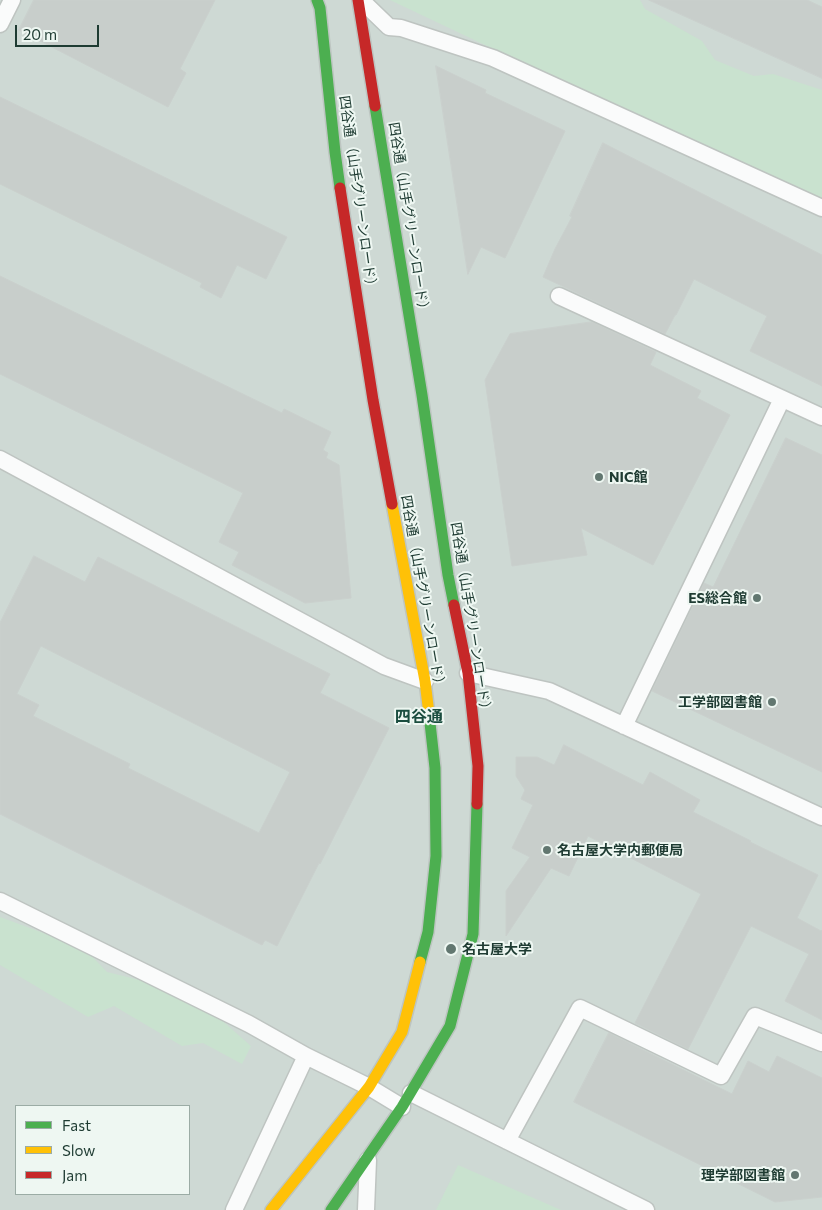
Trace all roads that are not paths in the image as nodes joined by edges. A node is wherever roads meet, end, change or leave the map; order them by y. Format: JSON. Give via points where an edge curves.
{"nodes":[{"id":1,"x":12,"y":0,"type":"edge"},
{"id":2,"x":317,"y":0,"type":"edge"},
{"id":3,"x":359,"y":0,"type":"edge"},
{"id":4,"x":0,"y":24,"type":"edge"},
{"id":5,"x":822,"y":208,"type":"edge"},
{"id":6,"x":559,"y":296,"type":"dead end"},
{"id":7,"x":782,"y":399,"type":"junction"},
{"id":8,"x":822,"y":418,"type":"edge"},
{"id":9,"x":0,"y":459,"type":"edge"},
{"id":10,"x":468,"y":673,"type":"junction"},
{"id":11,"x":425,"y":682,"type":"junction"},
{"id":12,"x":624,"y":726,"type":"junction"},
{"id":13,"x":822,"y":817,"type":"edge"},
{"id":14,"x":0,"y":901,"type":"edge"},
{"id":15,"x":822,"y":1043,"type":"edge"},
{"id":16,"x":306,"y":1056,"type":"junction"},
{"id":17,"x":369,"y":1087,"type":"junction"},
{"id":18,"x":411,"y":1093,"type":"junction"},
{"id":19,"x":402,"y":1107,"type":"junction"},
{"id":20,"x":507,"y":1141,"type":"junction"},
{"id":21,"x":368,"y":1155,"type":"junction"},
{"id":22,"x":234,"y":1210,"type":"edge"},
{"id":23,"x":271,"y":1210,"type":"edge"},
{"id":24,"x":330,"y":1210,"type":"edge"},
{"id":25,"x":366,"y":1210,"type":"edge"},
{"id":26,"x":646,"y":1210,"type":"edge"}],
"edges":[{"from":1,"to":4,"type":"lane"},
{"from":2,"to":11,"type":"street","name":"四谷通 （山手グリーンロード）","via":[[335,152],[373,400]]},
{"from":3,"to":5,"type":"lane","via":[[388,27],[401,28],[493,58]]},
{"from":3,"to":10,"type":"street","name":"四谷通（山手グリーンロード）","via":[[448,575]]},
{"from":6,"to":7,"type":"lane"},
{"from":7,"to":8,"type":"lane"},
{"from":7,"to":12,"type":"lane"},
{"from":9,"to":11,"type":"lane","via":[[384,666]]},
{"from":10,"to":12,"type":"lane","via":[[549,691]]},
{"from":10,"to":18,"type":"street","name":"四谷通（山手グリーンロード）","via":[[478,766],[473,934],[450,1026]]},
{"from":11,"to":17,"type":"street","name":"四谷通 （山手グリーンロード）","via":[[435,768],[436,856],[428,932],[402,1032]]},
{"from":12,"to":13,"type":"lane"},
{"from":14,"to":16,"type":"lane","via":[[249,1024]]},
{"from":15,"to":20,"type":"lane","via":[[756,1016],[721,1076],[580,1008]]},
{"from":16,"to":17,"type":"lane"},
{"from":16,"to":22,"type":"lane"},
{"from":17,"to":19,"type":"lane"},
{"from":17,"to":23,"type":"street","name":"四谷通 （山手グリーンロード）"},
{"from":18,"to":19,"type":"street","name":"四谷通（山手グリーンロード）"},
{"from":18,"to":20,"type":"lane"},
{"from":19,"to":21,"type":"street","name":"四谷通（山手グリーンロード）"},
{"from":20,"to":26,"type":"lane"},
{"from":21,"to":24,"type":"street","name":"四谷通（山手グリーンロード）"},
{"from":21,"to":25,"type":"lane"}]}
